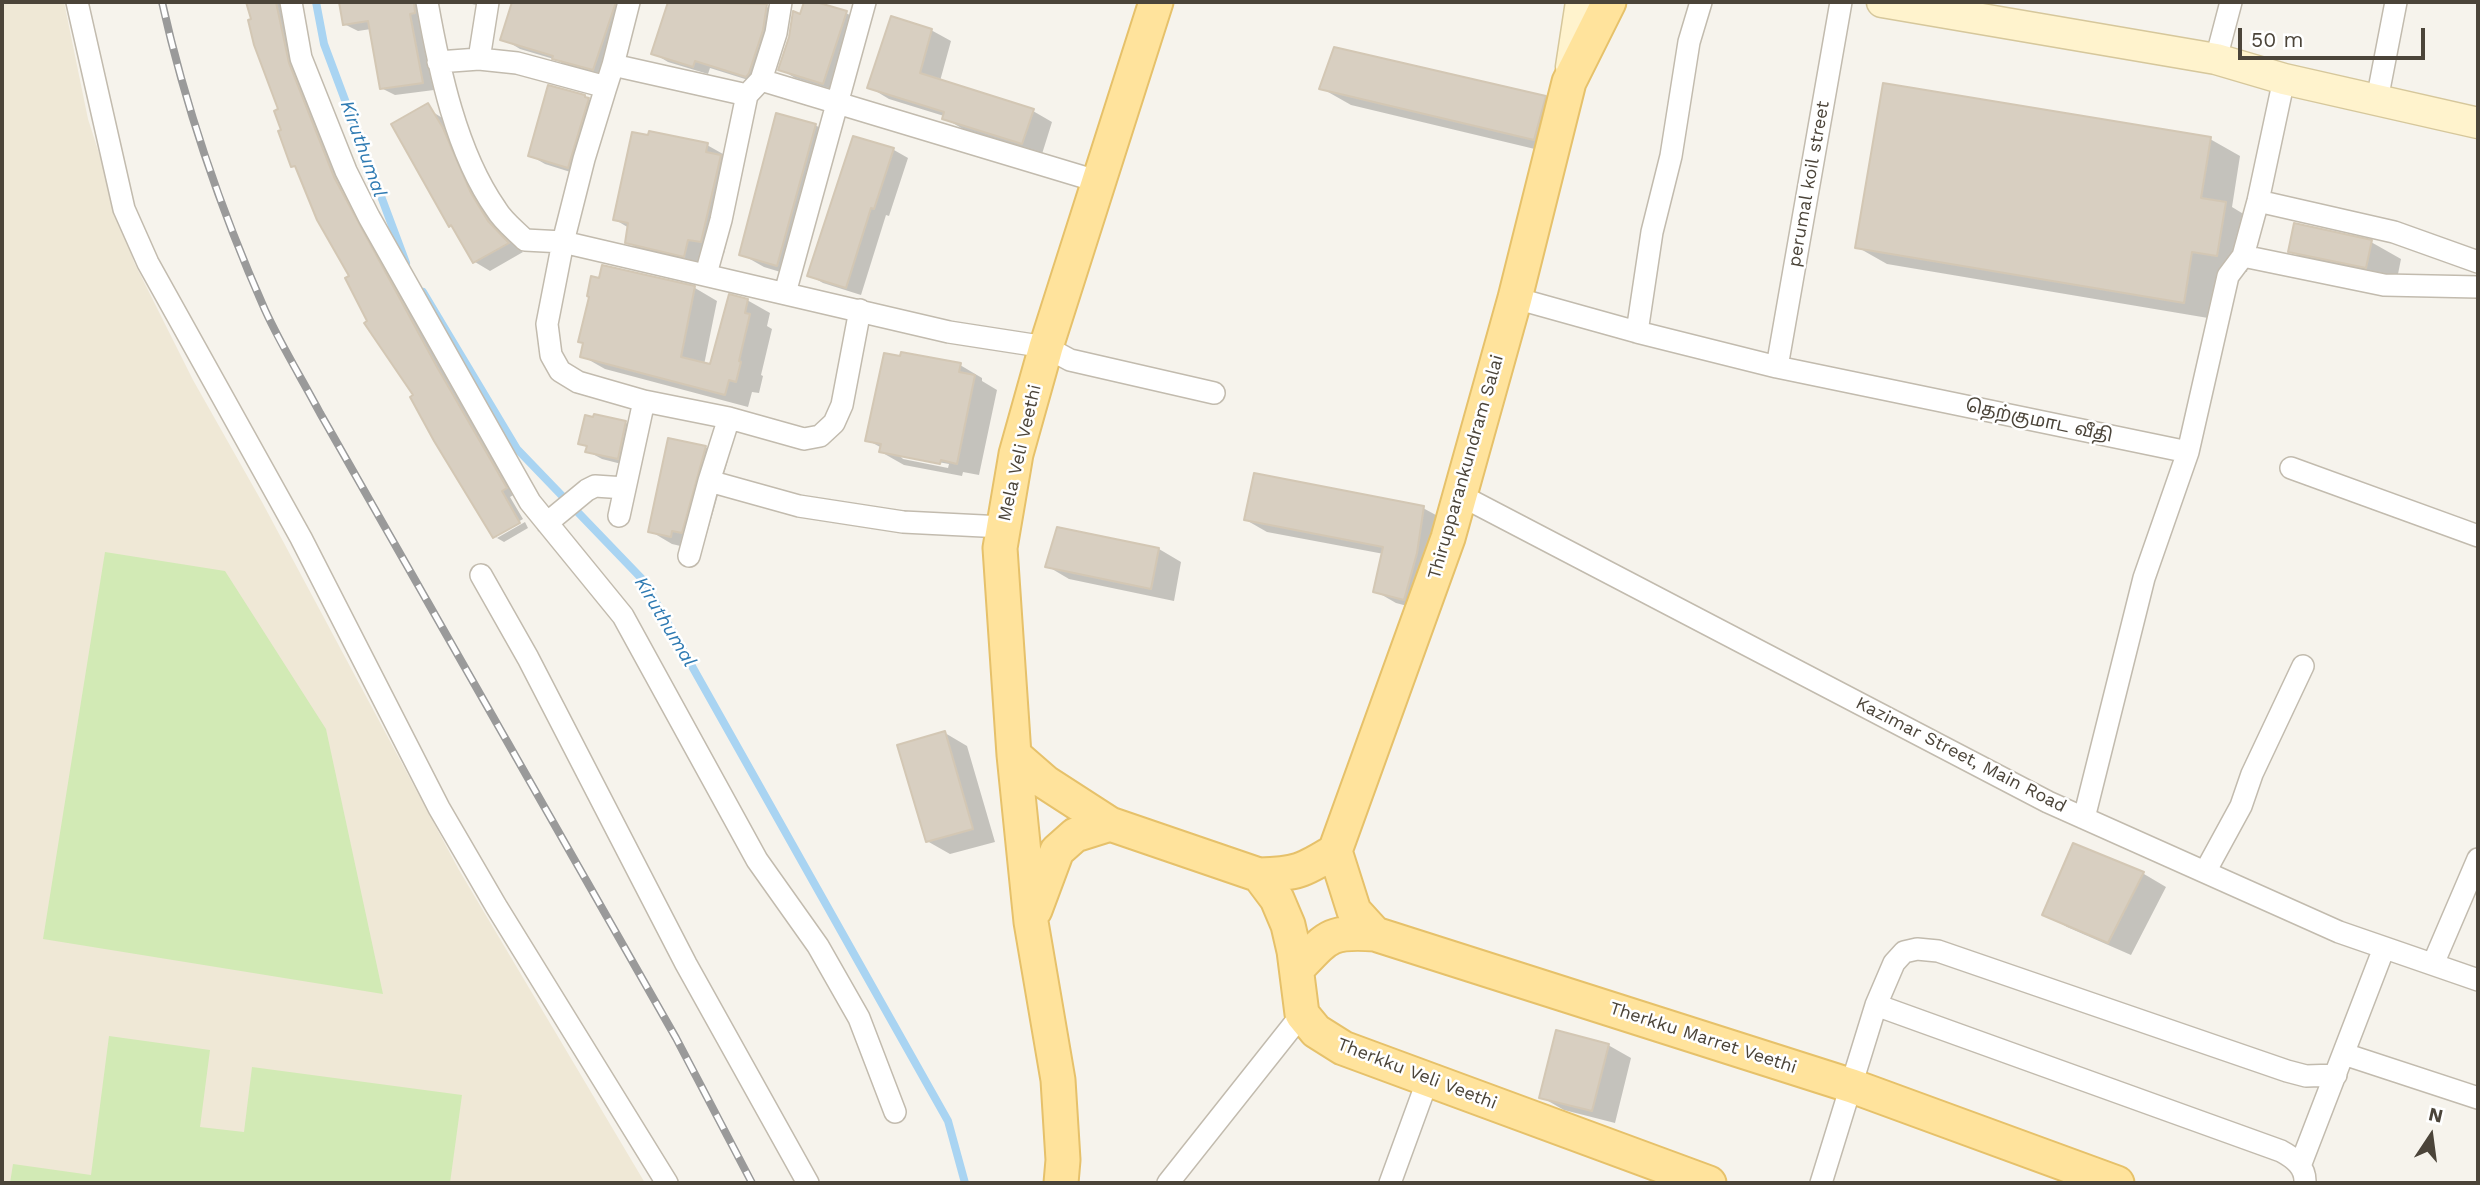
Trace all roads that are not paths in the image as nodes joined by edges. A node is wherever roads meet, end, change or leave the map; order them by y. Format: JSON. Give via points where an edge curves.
{"nodes":[{"id":1,"x":77,"y":2,"type":"edge"},
{"id":2,"x":291,"y":2,"type":"edge"},
{"id":3,"x":427,"y":2,"type":"edge"},
{"id":4,"x":488,"y":2,"type":"edge"},
{"id":5,"x":629,"y":2,"type":"edge"},
{"id":6,"x":781,"y":2,"type":"edge"},
{"id":7,"x":865,"y":2,"type":"edge"},
{"id":8,"x":1156,"y":2,"type":"edge"},
{"id":9,"x":1581,"y":2,"type":"edge"},
{"id":10,"x":1609,"y":2,"type":"edge"},
{"id":11,"x":1701,"y":2,"type":"edge"},
{"id":12,"x":1841,"y":2,"type":"edge"},
{"id":13,"x":1882,"y":2,"type":"edge"},
{"id":14,"x":2231,"y":2,"type":"edge"},
{"id":15,"x":2396,"y":2,"type":"edge"},
{"id":16,"x":479,"y":59,"type":"junction"},
{"id":17,"x":2216,"y":59,"type":"junction"},
{"id":18,"x":438,"y":62,"type":"junction"},
{"id":19,"x":613,"y":65,"type":"junction"},
{"id":20,"x":2284,"y":79,"type":"junction"},
{"id":21,"x":1569,"y":82,"type":"junction"},
{"id":22,"x":606,"y":87,"type":"junction"},
{"id":23,"x":754,"y":87,"type":"junction"},
{"id":24,"x":2377,"y":100,"type":"junction"},
{"id":25,"x":837,"y":103,"type":"junction"},
{"id":26,"x":2478,"y":123,"type":"edge"},
{"id":27,"x":1100,"y":182,"type":"junction"},
{"id":28,"x":2258,"y":201,"type":"junction"},
{"id":29,"x":563,"y":242,"type":"junction"},
{"id":30,"x":2243,"y":256,"type":"junction"},
{"id":31,"x":2478,"y":262,"type":"edge"},
{"id":32,"x":706,"y":274,"type":"junction"},
{"id":33,"x":2478,"y":287,"type":"edge"},
{"id":34,"x":785,"y":293,"type":"junction"},
{"id":35,"x":1515,"y":298,"type":"junction"},
{"id":36,"x":860,"y":310,"type":"junction"},
{"id":37,"x":1637,"y":332,"type":"junction"},
{"id":38,"x":1046,"y":347,"type":"junction"},
{"id":39,"x":1777,"y":367,"type":"junction"},
{"id":40,"x":1214,"y":393,"type":"dead end"},
{"id":41,"x":644,"y":401,"type":"junction"},
{"id":42,"x":729,"y":418,"type":"junction"},
{"id":43,"x":2188,"y":452,"type":"junction"},
{"id":44,"x":2291,"y":468,"type":"dead end"},
{"id":45,"x":709,"y":481,"type":"junction"},
{"id":46,"x":625,"y":488,"type":"junction"},
{"id":47,"x":1460,"y":495,"type":"junction"},
{"id":48,"x":619,"y":516,"type":"dead end"},
{"id":49,"x":547,"y":523,"type":"junction"},
{"id":50,"x":1003,"y":527,"type":"junction"},
{"id":51,"x":2478,"y":536,"type":"edge"},
{"id":52,"x":689,"y":556,"type":"dead end"},
{"id":53,"x":481,"y":575,"type":"dead end"},
{"id":54,"x":2303,"y":666,"type":"dead end"},
{"id":55,"x":1014,"y":755,"type":"junction"},
{"id":56,"x":2084,"y":818,"type":"junction"},
{"id":57,"x":1110,"y":824,"type":"junction"},
{"id":58,"x":1335,"y":851,"type":"junction"},
{"id":59,"x":2478,"y":859,"type":"edge"},
{"id":60,"x":2205,"y":872,"type":"junction"},
{"id":61,"x":1259,"y":875,"type":"junction"},
{"id":62,"x":1031,"y":922,"type":"junction"},
{"id":63,"x":1375,"y":934,"type":"junction"},
{"id":64,"x":2385,"y":948,"type":"junction"},
{"id":65,"x":2433,"y":964,"type":"junction"},
{"id":66,"x":1297,"y":969,"type":"junction"},
{"id":67,"x":2478,"y":980,"type":"edge"},
{"id":68,"x":1876,"y":1005,"type":"junction"},
{"id":69,"x":1302,"y":1014,"type":"junction"},
{"id":70,"x":2344,"y":1054,"type":"junction"},
{"id":71,"x":2336,"y":1075,"type":"junction"},
{"id":72,"x":1428,"y":1079,"type":"junction"},
{"id":73,"x":1852,"y":1086,"type":"junction"},
{"id":74,"x":2478,"y":1098,"type":"edge"},
{"id":75,"x":895,"y":1112,"type":"dead end"},
{"id":76,"x":2303,"y":1174,"type":"edge"},
{"id":77,"x":667,"y":1183,"type":"edge"},
{"id":78,"x":808,"y":1183,"type":"edge"},
{"id":79,"x":1061,"y":1183,"type":"edge"},
{"id":80,"x":1168,"y":1183,"type":"edge"},
{"id":81,"x":1390,"y":1183,"type":"edge"},
{"id":82,"x":1709,"y":1183,"type":"edge"},
{"id":83,"x":1821,"y":1183,"type":"edge"},
{"id":84,"x":2117,"y":1183,"type":"edge"}],
"edges":[{"from":1,"to":77,"type":"street","via":[[124,209],[148,263],[301,538],[439,808]]},
{"from":2,"to":49,"type":"street","via":[[301,58],[346,172],[530,502]]},
{"from":3,"to":18,"type":"street"},
{"from":4,"to":16,"type":"street"},
{"from":5,"to":19,"type":"street"},
{"from":6,"to":23,"type":"street","via":[[776,33]]},
{"from":7,"to":25,"type":"street"},
{"from":8,"to":27,"type":"main road","name":"Mela Veli Veethi"},
{"from":9,"to":21,"type":"street"},
{"from":10,"to":21,"type":"main road","name":"Thirupparankundram Salai"},
{"from":11,"to":37,"type":"street","via":[[1652,232]]},
{"from":12,"to":39,"type":"street","name":"perumal koil street"},
{"from":13,"to":17,"type":"street"},
{"from":14,"to":17,"type":"street"},
{"from":15,"to":24,"type":"street"},
{"from":16,"to":18,"type":"street"},
{"from":16,"to":22,"type":"street","via":[[517,63]]},
{"from":17,"to":20,"type":"street"},
{"from":18,"to":29,"type":"street","via":[[470,164],[496,211],[525,240]]},
{"from":19,"to":22,"type":"street"},
{"from":19,"to":23,"type":"street"},
{"from":20,"to":24,"type":"street"},
{"from":20,"to":28,"type":"street"},
{"from":21,"to":35,"type":"main road","name":"Thirupparankundram Salai"},
{"from":22,"to":29,"type":"street"},
{"from":23,"to":25,"type":"street"},
{"from":23,"to":32,"type":"street"},
{"from":24,"to":26,"type":"street"},
{"from":25,"to":27,"type":"street"},
{"from":25,"to":34,"type":"street"},
{"from":27,"to":38,"type":"main road","name":"Mela Veli Veethi"},
{"from":28,"to":30,"type":"street"},
{"from":28,"to":31,"type":"street","via":[[2394,232]]},
{"from":29,"to":32,"type":"street"},
{"from":29,"to":41,"type":"street","via":[[547,324],[551,355],[560,371],[578,382]]},
{"from":30,"to":33,"type":"street","via":[[2384,285]]},
{"from":30,"to":43,"type":"street","via":[[2228,276]]},
{"from":32,"to":34,"type":"street"},
{"from":34,"to":36,"type":"street"},
{"from":35,"to":37,"type":"street","name":"தெற்குமாட வீதி"},
{"from":35,"to":47,"type":"main road","name":"Thirupparankundram Salai"},
{"from":36,"to":38,"type":"street","via":[[949,332]]},
{"from":36,"to":42,"type":"street","via":[[842,405],[834,423],[820,436],[804,439]]},
{"from":37,"to":39,"type":"street","name":"தெற்குமாட வீதி"},
{"from":38,"to":40,"type":"street","via":[[1070,360]]},
{"from":38,"to":50,"type":"main road","name":"Mela Veli Veethi","via":[[1016,454]]},
{"from":39,"to":43,"type":"street","name":"தெற்குமாட வீதி"},
{"from":41,"to":42,"type":"street"},
{"from":41,"to":46,"type":"street"},
{"from":42,"to":45,"type":"street"},
{"from":43,"to":56,"type":"street","via":[[2144,578]]},
{"from":44,"to":51,"type":"street"},
{"from":45,"to":50,"type":"street","via":[[799,506],[903,522]]},
{"from":45,"to":52,"type":"street"},
{"from":46,"to":48,"type":"street"},
{"from":46,"to":49,"type":"street","via":[[595,486]]},
{"from":47,"to":56,"type":"street","name":"Kazimar Street, Main Road"},
{"from":47,"to":58,"type":"main road","name":"Thirupparankundram Salai"},
{"from":49,"to":75,"type":"street","via":[[623,616],[757,860],[818,946],[859,1018]]},
{"from":50,"to":55,"type":"main road","name":"Mela Veli Veethi","via":[[1000,548]]},
{"from":53,"to":78,"type":"street","via":[[686,964]]},
{"from":54,"to":60,"type":"street","via":[[2241,806]]},
{"from":55,"to":57,"type":"main road","via":[[1045,782]]},
{"from":55,"to":62,"type":"main road","name":"Mela Veli Veethi"},
{"from":56,"to":60,"type":"street","name":"Kazimar Street, Main Road"},
{"from":57,"to":61,"type":"main road"},
{"from":57,"to":62,"type":"main road","via":[[1075,835],[1058,851]]},
{"from":58,"to":61,"type":"main road","via":[[1291,874]]},
{"from":58,"to":63,"type":"main road","via":[[1354,911]]},
{"from":59,"to":65,"type":"street"},
{"from":60,"to":64,"type":"street","name":"Kazimar Street, Main Road"},
{"from":61,"to":66,"type":"main road","via":[[1277,899],[1288,925]]},
{"from":62,"to":79,"type":"main road","via":[[1058,1080]]},
{"from":63,"to":66,"type":"main road","name":"Therkku Marret Veethi","via":[[1344,932],[1327,938]]},
{"from":63,"to":73,"type":"main road","name":"Therkku Marret Veethi"},
{"from":64,"to":65,"type":"street","name":"Kazimar Street, Main Road"},
{"from":64,"to":70,"type":"street"},
{"from":65,"to":67,"type":"street","name":"Kazimar Street, Main Road"},
{"from":66,"to":69,"type":"main road"},
{"from":68,"to":71,"type":"street","via":[[1904,951],[1938,951],[2287,1071]]},
{"from":68,"to":73,"type":"street"},
{"from":68,"to":76,"type":"street","via":[[2281,1152],[2291,1156]]},
{"from":69,"to":72,"type":"main road","name":"Therkku Veli Veethi","via":[[1316,1031],[1343,1048]]},
{"from":69,"to":80,"type":"street"},
{"from":70,"to":71,"type":"street"},
{"from":70,"to":74,"type":"street"},
{"from":71,"to":76,"type":"street"},
{"from":72,"to":81,"type":"street"},
{"from":72,"to":82,"type":"main road","name":"Therkku Veli Veethi"},
{"from":73,"to":83,"type":"street"},
{"from":73,"to":84,"type":"main road","name":"Therkku Marret Veethi"}]}
